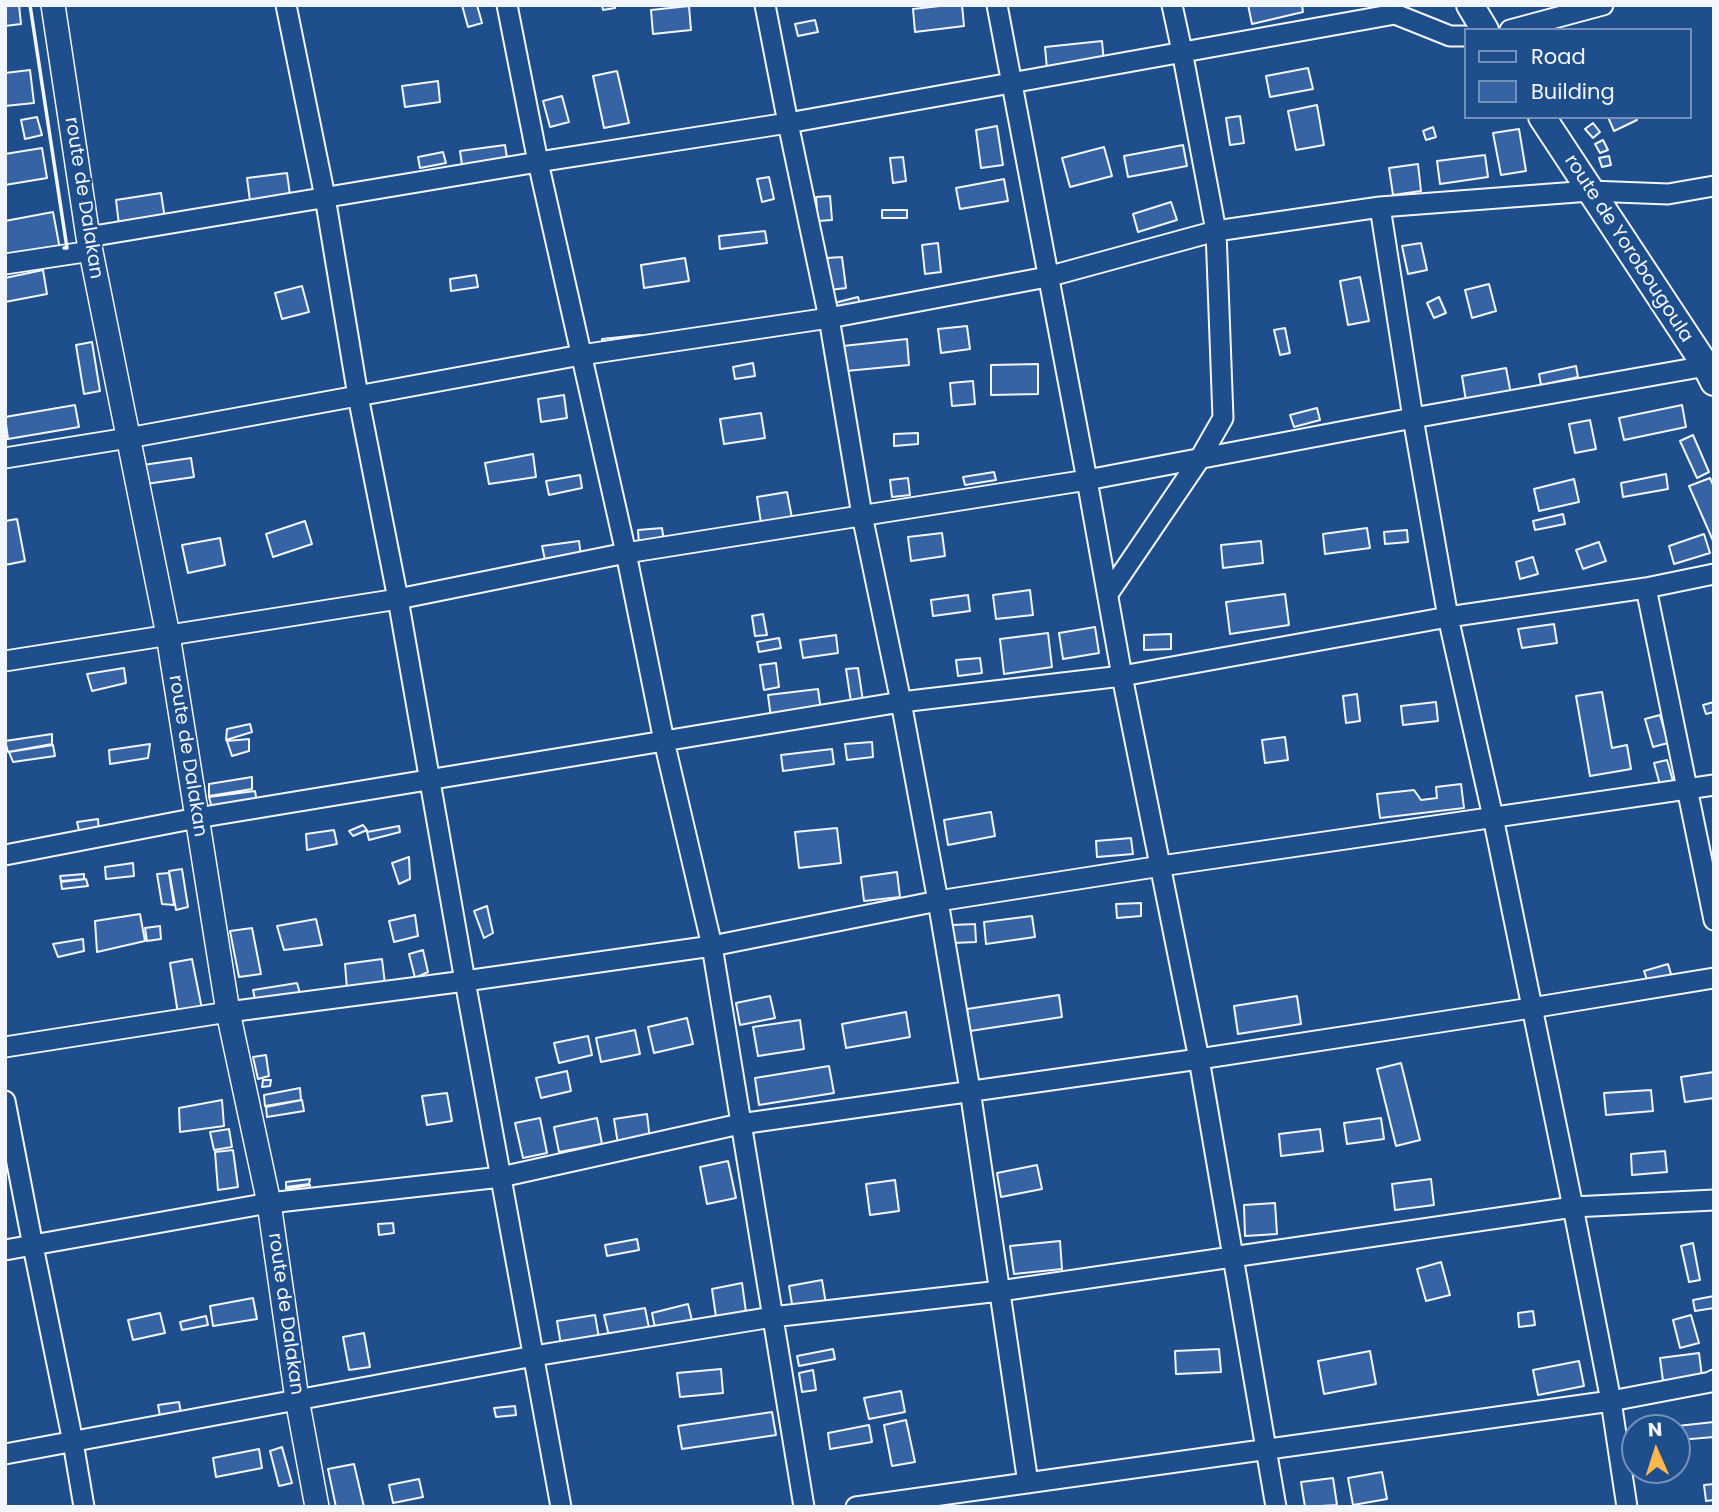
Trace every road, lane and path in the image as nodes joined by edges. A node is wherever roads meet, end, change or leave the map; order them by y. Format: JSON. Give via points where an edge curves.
{"nodes":[{"id":1,"x":53,"y":5,"type":"edge"},
{"id":2,"x":286,"y":5,"type":"edge"},
{"id":3,"x":507,"y":5,"type":"edge"},
{"id":4,"x":765,"y":5,"type":"edge"},
{"id":5,"x":997,"y":5,"type":"edge"},
{"id":6,"x":1172,"y":5,"type":"edge"},
{"id":7,"x":1469,"y":5,"type":"edge"},
{"id":8,"x":1603,"y":5,"type":"edge"},
{"id":9,"x":1484,"y":28,"type":"edge"},
{"id":10,"x":1517,"y":28,"type":"edge"},
{"id":11,"x":1464,"y":36,"type":"edge"},
{"id":12,"x":1182,"y":51,"type":"junction"},
{"id":13,"x":1013,"y":82,"type":"junction"},
{"id":14,"x":1543,"y":119,"type":"edge"},
{"id":15,"x":788,"y":123,"type":"junction"},
{"id":16,"x":538,"y":162,"type":"junction"},
{"id":17,"x":1714,"y":186,"type":"edge"},
{"id":18,"x":1590,"y":191,"type":"junction"},
{"id":19,"x":325,"y":197,"type":"junction"},
{"id":20,"x":1380,"y":207,"type":"junction"},
{"id":21,"x":1216,"y":231,"type":"junction"},
{"id":22,"x":89,"y":244,"type":"junction"},
{"id":23,"x":5,"y":264,"type":"edge"},
{"id":24,"x":1047,"y":277,"type":"junction"},
{"id":25,"x":829,"y":318,"type":"junction"},
{"id":26,"x":582,"y":355,"type":"junction"},
{"id":27,"x":1710,"y":374,"type":"edge"},
{"id":28,"x":358,"y":396,"type":"junction"},
{"id":29,"x":1413,"y":418,"type":"junction"},
{"id":30,"x":128,"y":438,"type":"junction"},
{"id":31,"x":5,"y":458,"type":"edge"},
{"id":32,"x":1199,"y":460,"type":"junction"},
{"id":33,"x":1087,"y":480,"type":"junction"},
{"id":34,"x":862,"y":515,"type":"junction"},
{"id":35,"x":626,"y":553,"type":"junction"},
{"id":36,"x":1714,"y":574,"type":"edge"},
{"id":37,"x":1646,"y":588,"type":"junction"},
{"id":38,"x":1108,"y":594,"type":"junction"},
{"id":39,"x":398,"y":599,"type":"junction"},
{"id":40,"x":1448,"y":617,"type":"junction"},
{"id":41,"x":168,"y":635,"type":"junction"},
{"id":42,"x":5,"y":661,"type":"edge"},
{"id":43,"x":1122,"y":676,"type":"junction"},
{"id":44,"x":901,"y":702,"type":"junction"},
{"id":45,"x":664,"y":741,"type":"junction"},
{"id":46,"x":430,"y":779,"type":"junction"},
{"id":47,"x":1714,"y":785,"type":"edge"},
{"id":48,"x":1687,"y":789,"type":"junction"},
{"id":49,"x":1493,"y":817,"type":"junction"},
{"id":50,"x":197,"y":818,"type":"junction"},
{"id":51,"x":5,"y":855,"type":"edge"},
{"id":52,"x":1161,"y":866,"type":"junction"},
{"id":53,"x":937,"y":901,"type":"junction"},
{"id":54,"x":1714,"y":920,"type":"edge"},
{"id":55,"x":712,"y":947,"type":"junction"},
{"id":56,"x":1714,"y":978,"type":"edge"},
{"id":57,"x":465,"y":981,"type":"junction"},
{"id":58,"x":1531,"y":1008,"type":"junction"},
{"id":59,"x":228,"y":1012,"type":"junction"},
{"id":60,"x":5,"y":1047,"type":"edge"},
{"id":61,"x":1199,"y":1059,"type":"junction"},
{"id":62,"x":970,"y":1090,"type":"junction"},
{"id":63,"x":5,"y":1101,"type":"edge"},
{"id":64,"x":740,"y":1124,"type":"junction"},
{"id":65,"x":501,"y":1177,"type":"junction"},
{"id":66,"x":1714,"y":1200,"type":"edge"},
{"id":67,"x":269,"y":1203,"type":"junction"},
{"id":68,"x":1573,"y":1207,"type":"junction"},
{"id":69,"x":33,"y":1246,"type":"junction"},
{"id":70,"x":5,"y":1250,"type":"edge"},
{"id":71,"x":1233,"y":1257,"type":"junction"},
{"id":72,"x":1000,"y":1292,"type":"junction"},
{"id":73,"x":772,"y":1317,"type":"junction"},
{"id":74,"x":534,"y":1356,"type":"junction"},
{"id":75,"x":1714,"y":1380,"type":"edge"},
{"id":76,"x":298,"y":1399,"type":"junction"},
{"id":77,"x":1611,"y":1401,"type":"junction"},
{"id":78,"x":73,"y":1442,"type":"junction"},
{"id":79,"x":1265,"y":1450,"type":"junction"},
{"id":80,"x":5,"y":1454,"type":"edge"},
{"id":81,"x":1028,"y":1483,"type":"junction"},
{"id":82,"x":84,"y":1507,"type":"edge"},
{"id":83,"x":317,"y":1507,"type":"edge"},
{"id":84,"x":561,"y":1507,"type":"edge"},
{"id":85,"x":804,"y":1507,"type":"edge"},
{"id":86,"x":856,"y":1507,"type":"edge"},
{"id":87,"x":1276,"y":1507,"type":"edge"},
{"id":88,"x":1627,"y":1507,"type":"edge"}],
"edges":[{"from":1,"to":22,"type":"street","name":"route de Dalakan"},
{"from":2,"to":19,"type":"street"},
{"from":3,"to":16,"type":"street"},
{"from":4,"to":15,"type":"street"},
{"from":5,"to":13,"type":"street"},
{"from":6,"to":12,"type":"street"},
{"from":7,"to":9,"type":"main road"},
{"from":8,"to":10,"type":"street"},
{"from":11,"to":12,"type":"street","via":[[1450,36],[1395,14]]},
{"from":12,"to":13,"type":"street"},
{"from":12,"to":21,"type":"street"},
{"from":13,"to":15,"type":"street"},
{"from":13,"to":24,"type":"street"},
{"from":14,"to":18,"type":"main road","name":"route de Yorobougoula"},
{"from":15,"to":16,"type":"street"},
{"from":15,"to":25,"type":"street"},
{"from":16,"to":19,"type":"street"},
{"from":16,"to":26,"type":"street"},
{"from":17,"to":18,"type":"street","via":[[1668,194]]},
{"from":18,"to":20,"type":"street"},
{"from":18,"to":27,"type":"main road","name":"route de Yorobougoula"},
{"from":19,"to":22,"type":"street"},
{"from":19,"to":28,"type":"street"},
{"from":20,"to":21,"type":"street"},
{"from":20,"to":29,"type":"street"},
{"from":21,"to":24,"type":"street"},
{"from":21,"to":32,"type":"street","via":[[1223,418]]},
{"from":22,"to":23,"type":"street"},
{"from":22,"to":30,"type":"street","name":"route de Dalakan"},
{"from":24,"to":25,"type":"street"},
{"from":24,"to":33,"type":"street"},
{"from":25,"to":26,"type":"street"},
{"from":25,"to":34,"type":"street"},
{"from":26,"to":28,"type":"street"},
{"from":26,"to":35,"type":"street"},
{"from":27,"to":29,"type":"street"},
{"from":28,"to":30,"type":"street"},
{"from":28,"to":39,"type":"street"},
{"from":29,"to":32,"type":"street"},
{"from":29,"to":40,"type":"street"},
{"from":30,"to":31,"type":"street"},
{"from":30,"to":41,"type":"street","name":"route de Dalakan"},
{"from":32,"to":33,"type":"street"},
{"from":32,"to":38,"type":"street"},
{"from":33,"to":34,"type":"street"},
{"from":33,"to":38,"type":"street"},
{"from":34,"to":35,"type":"street"},
{"from":34,"to":44,"type":"street"},
{"from":35,"to":39,"type":"street"},
{"from":35,"to":45,"type":"street"},
{"from":36,"to":37,"type":"street"},
{"from":37,"to":40,"type":"street"},
{"from":37,"to":48,"type":"street"},
{"from":38,"to":43,"type":"street"},
{"from":39,"to":41,"type":"street"},
{"from":39,"to":46,"type":"street"},
{"from":40,"to":43,"type":"street"},
{"from":40,"to":49,"type":"street"},
{"from":41,"to":42,"type":"street"},
{"from":41,"to":50,"type":"street","name":"route de Dalakan"},
{"from":43,"to":44,"type":"street"},
{"from":43,"to":52,"type":"street"},
{"from":44,"to":45,"type":"street"},
{"from":44,"to":53,"type":"street"},
{"from":45,"to":46,"type":"street"},
{"from":45,"to":55,"type":"street"},
{"from":46,"to":50,"type":"street"},
{"from":46,"to":57,"type":"street"},
{"from":47,"to":48,"type":"street"},
{"from":48,"to":49,"type":"street"},
{"from":48,"to":54,"type":"street"},
{"from":49,"to":52,"type":"street"},
{"from":49,"to":58,"type":"street"},
{"from":50,"to":51,"type":"street"},
{"from":50,"to":59,"type":"street","name":"route de Dalakan"},
{"from":52,"to":53,"type":"street"},
{"from":52,"to":61,"type":"street"},
{"from":53,"to":55,"type":"street"},
{"from":53,"to":62,"type":"street"},
{"from":55,"to":57,"type":"street"},
{"from":55,"to":64,"type":"street"},
{"from":56,"to":58,"type":"street"},
{"from":57,"to":59,"type":"street"},
{"from":57,"to":65,"type":"street"},
{"from":58,"to":61,"type":"street"},
{"from":58,"to":68,"type":"street"},
{"from":59,"to":60,"type":"street"},
{"from":59,"to":67,"type":"street","name":"route de Dalakan"},
{"from":61,"to":62,"type":"street"},
{"from":61,"to":71,"type":"street"},
{"from":62,"to":64,"type":"street"},
{"from":62,"to":72,"type":"street"},
{"from":63,"to":69,"type":"street"},
{"from":64,"to":65,"type":"street"},
{"from":64,"to":73,"type":"street"},
{"from":65,"to":67,"type":"street"},
{"from":65,"to":74,"type":"street"},
{"from":66,"to":68,"type":"street"},
{"from":67,"to":69,"type":"street"},
{"from":67,"to":76,"type":"street","name":"route de Dalakan"},
{"from":68,"to":71,"type":"street"},
{"from":68,"to":77,"type":"street"},
{"from":69,"to":70,"type":"street"},
{"from":69,"to":78,"type":"street"},
{"from":71,"to":72,"type":"street"},
{"from":71,"to":79,"type":"street"},
{"from":72,"to":73,"type":"street"},
{"from":72,"to":81,"type":"street"},
{"from":73,"to":74,"type":"street"},
{"from":73,"to":85,"type":"street"},
{"from":74,"to":76,"type":"street"},
{"from":74,"to":84,"type":"street"},
{"from":75,"to":77,"type":"street"},
{"from":76,"to":78,"type":"street"},
{"from":76,"to":83,"type":"street","name":"route de Dalakan"},
{"from":77,"to":79,"type":"street"},
{"from":77,"to":88,"type":"street"},
{"from":78,"to":80,"type":"street"},
{"from":78,"to":82,"type":"street"},
{"from":79,"to":81,"type":"street"},
{"from":79,"to":87,"type":"street"},
{"from":81,"to":86,"type":"street"}]}
